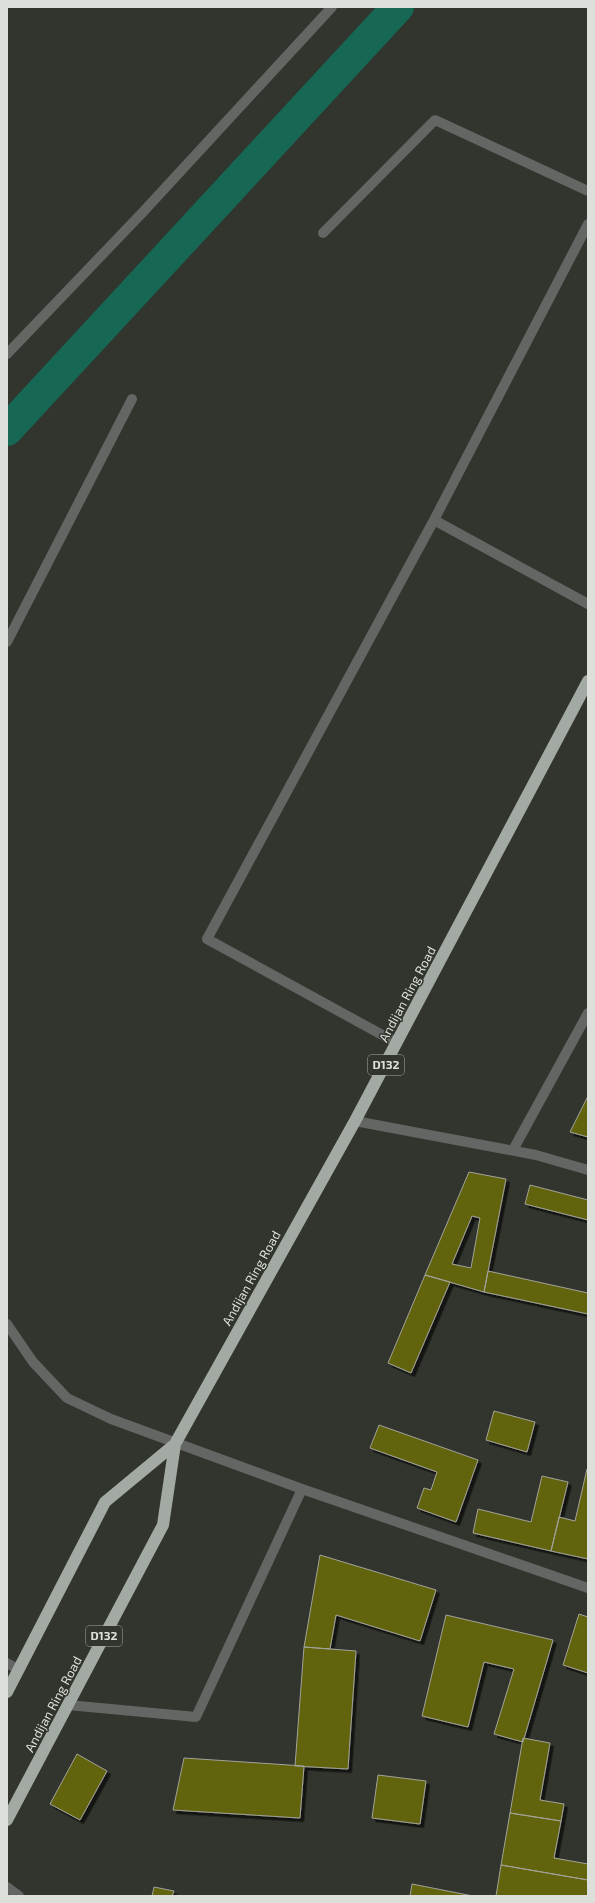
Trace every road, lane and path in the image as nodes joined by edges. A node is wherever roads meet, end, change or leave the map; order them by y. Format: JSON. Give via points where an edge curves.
{"nodes":[{"id":1,"x":332,"y":7,"type":"edge"},
{"id":2,"x":588,"y":191,"type":"edge"},
{"id":3,"x":588,"y":224,"type":"edge"},
{"id":4,"x":323,"y":233,"type":"dead end"},
{"id":5,"x":7,"y":354,"type":"edge"},
{"id":6,"x":132,"y":398,"type":"dead end"},
{"id":7,"x":434,"y":520,"type":"junction"},
{"id":8,"x":588,"y":604,"type":"edge"},
{"id":9,"x":7,"y":642,"type":"edge"},
{"id":10,"x":588,"y":681,"type":"edge"},
{"id":11,"x":588,"y":1013,"type":"edge"},
{"id":12,"x":397,"y":1043,"type":"junction"},
{"id":13,"x":355,"y":1121,"type":"junction"},
{"id":14,"x":513,"y":1150,"type":"junction"},
{"id":15,"x":588,"y":1170,"type":"edge"},
{"id":16,"x":7,"y":1324,"type":"edge"},
{"id":17,"x":175,"y":1444,"type":"junction"},
{"id":18,"x":302,"y":1489,"type":"junction"},
{"id":19,"x":588,"y":1588,"type":"edge"},
{"id":20,"x":7,"y":1663,"type":"edge"},
{"id":21,"x":19,"y":1670,"type":"junction"},
{"id":22,"x":7,"y":1692,"type":"edge"},
{"id":23,"x":68,"y":1705,"type":"junction"},
{"id":24,"x":7,"y":1820,"type":"edge"},
{"id":25,"x":7,"y":1887,"type":"edge"},
{"id":26,"x":19,"y":1896,"type":"edge"}],
"edges":[{"from":1,"to":5,"type":"street","via":[[143,212]]},
{"from":2,"to":4,"type":"street","via":[[435,120]]},
{"from":3,"to":7,"type":"street"},
{"from":6,"to":9,"type":"street"},
{"from":7,"to":8,"type":"street"},
{"from":7,"to":12,"type":"street","via":[[207,939]]},
{"from":10,"to":12,"type":"highway","name":"Andijan Ring Road","number":"D132"},
{"from":11,"to":14,"type":"street"},
{"from":12,"to":13,"type":"highway","name":"Andijan Ring Road","number":"D132"},
{"from":13,"to":14,"type":"street"},
{"from":13,"to":17,"type":"highway","name":"Andijan Ring Road","number":"D132"},
{"from":14,"to":15,"type":"street"},
{"from":16,"to":17,"type":"street","via":[[33,1362],[67,1398],[111,1419]]},
{"from":17,"to":18,"type":"street"},
{"from":17,"to":21,"type":"highway","name":"Andijan Ring Road","number":"D132","via":[[105,1502]]},
{"from":17,"to":23,"type":"highway","name":"Andijan Ring Road","number":"D132","via":[[163,1525]]},
{"from":18,"to":19,"type":"street"},
{"from":18,"to":23,"type":"street","via":[[196,1716]]},
{"from":20,"to":21,"type":"street"},
{"from":21,"to":22,"type":"highway","name":"Andijan Ring Road","number":"D132"},
{"from":23,"to":24,"type":"highway","name":"Andijan Ring Road","number":"D132"},
{"from":25,"to":26,"type":"street"}]}
